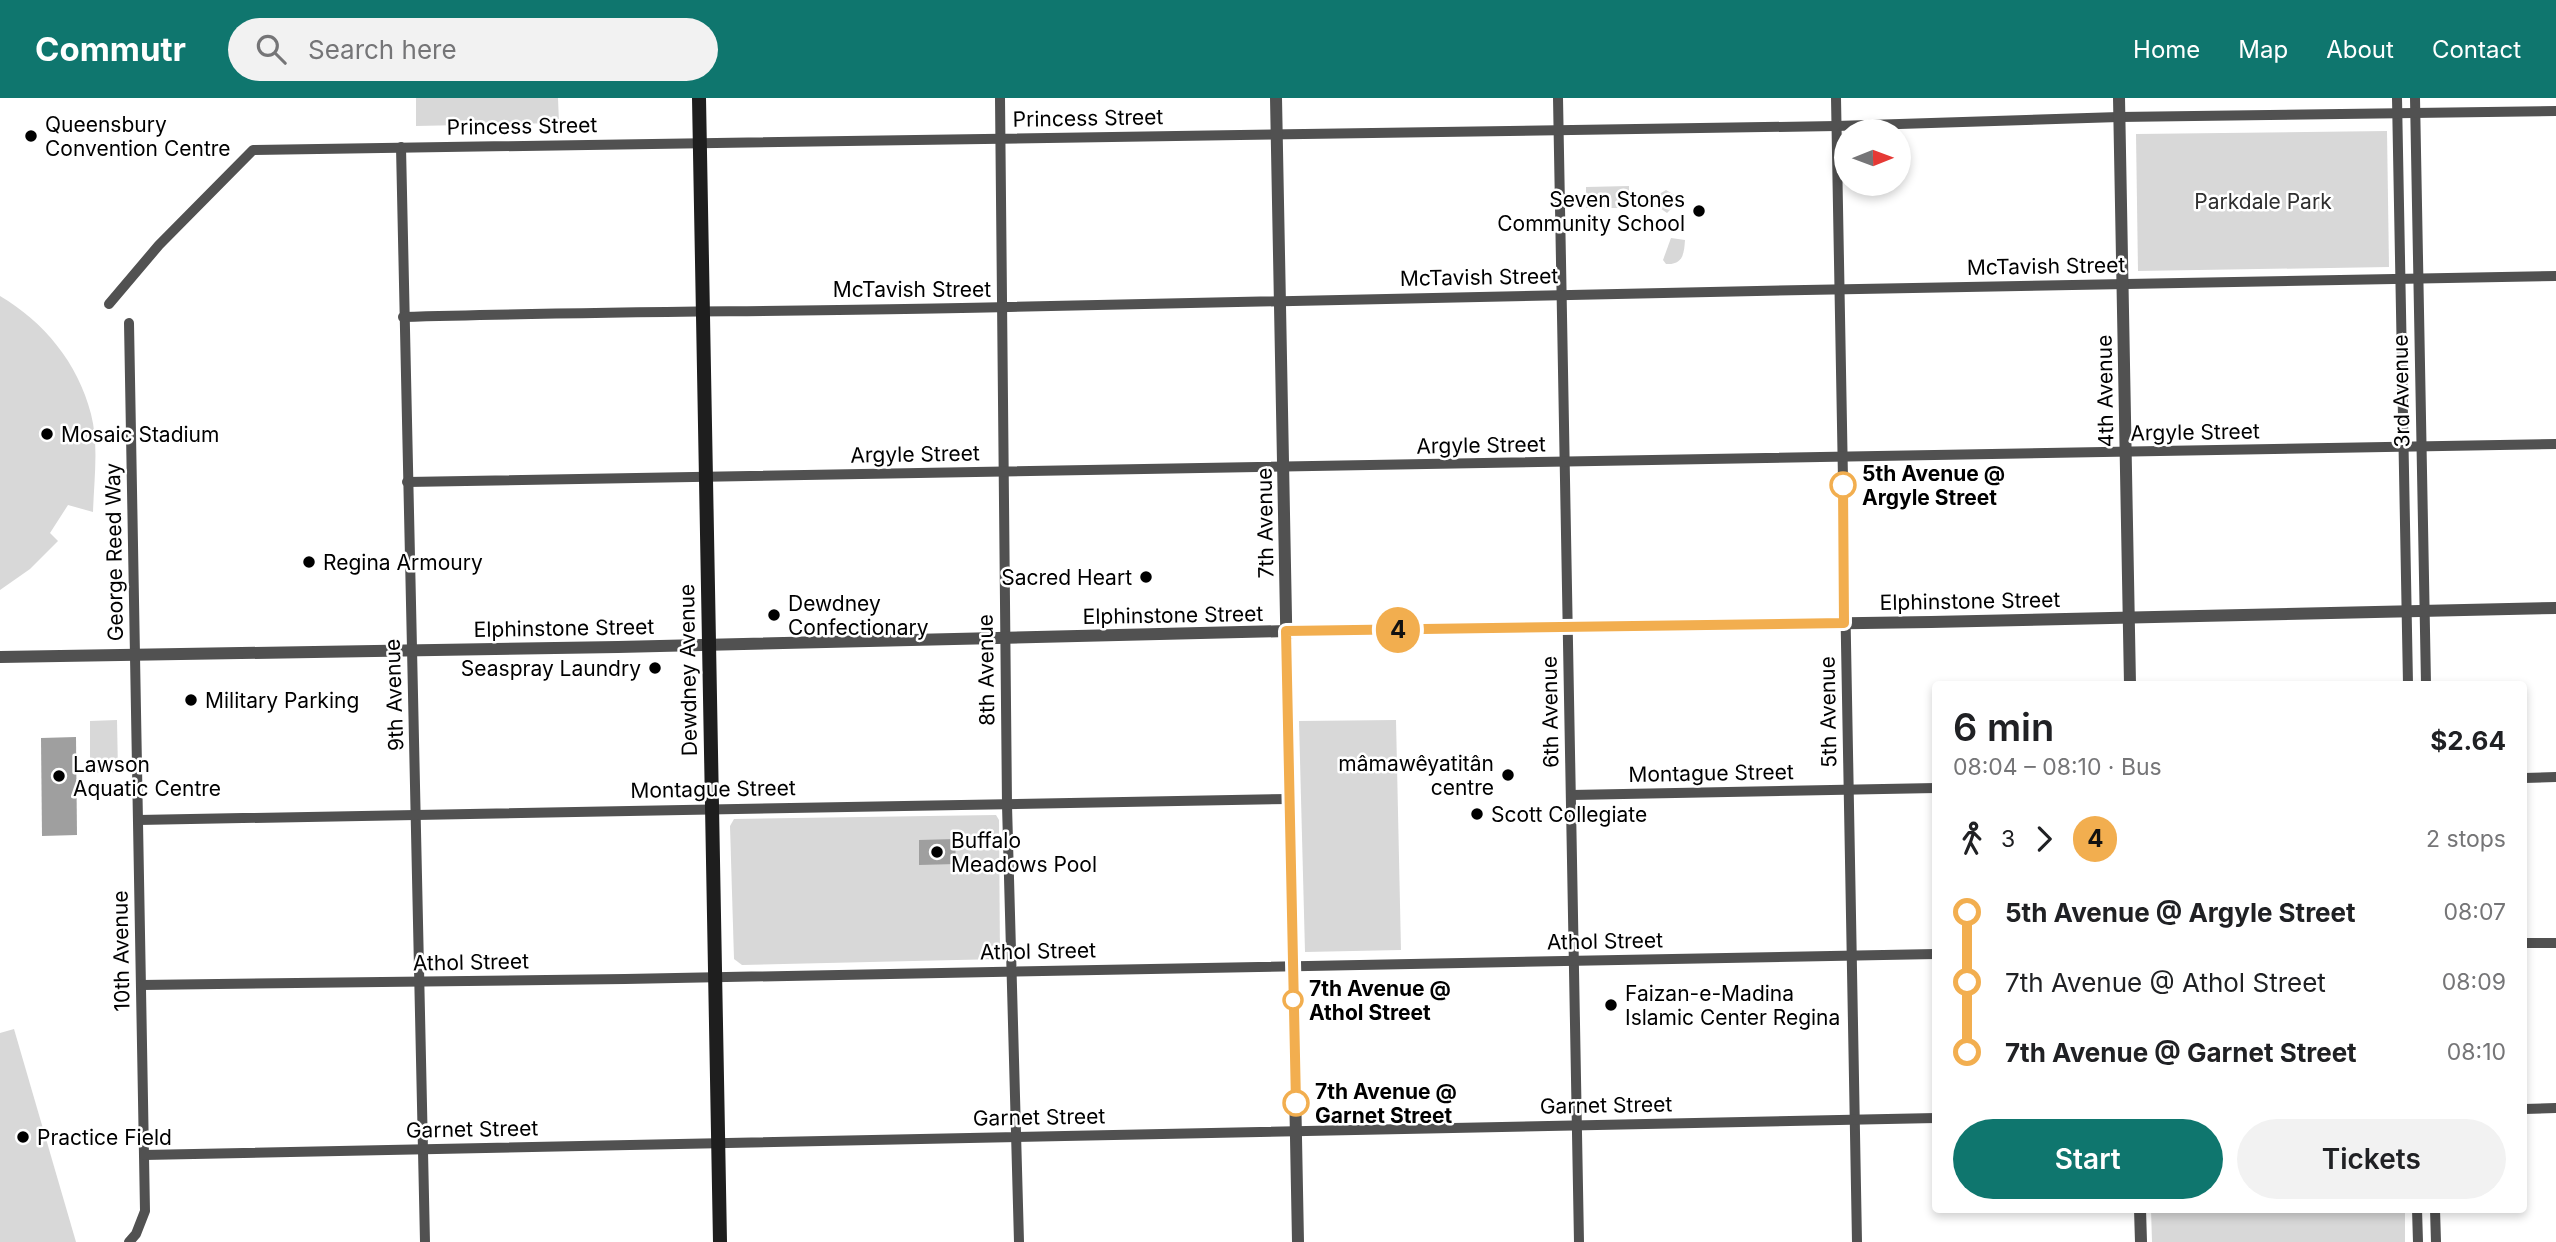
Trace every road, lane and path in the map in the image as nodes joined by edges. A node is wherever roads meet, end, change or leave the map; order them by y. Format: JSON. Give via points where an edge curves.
{"nodes":[{"id":1,"x":699,"y":98,"type":"edge"},
{"id":2,"x":1000,"y":98,"type":"edge"},
{"id":3,"x":1276,"y":98,"type":"edge"},
{"id":4,"x":1558,"y":98,"type":"edge"},
{"id":5,"x":1836,"y":98,"type":"edge"},
{"id":6,"x":2119,"y":98,"type":"edge"},
{"id":7,"x":2397,"y":98,"type":"edge"},
{"id":8,"x":2415,"y":98,"type":"edge"},
{"id":9,"x":2556,"y":111,"type":"edge"},
{"id":10,"x":2398,"y":114,"type":"junction"},
{"id":11,"x":2415,"y":114,"type":"junction"},
{"id":12,"x":2119,"y":117,"type":"junction"},
{"id":13,"x":1836,"y":119,"type":"edge"},
{"id":14,"x":1911,"y":124,"type":"edge"},
{"id":15,"x":1834,"y":126,"type":"edge"},
{"id":16,"x":1558,"y":129,"type":"junction"},
{"id":17,"x":1276,"y":134,"type":"junction"},
{"id":18,"x":1000,"y":139,"type":"junction"},
{"id":19,"x":700,"y":143,"type":"junction"},
{"id":20,"x":401,"y":147,"type":"junction"},
{"id":21,"x":1838,"y":196,"type":"edge"},
{"id":22,"x":2556,"y":276,"type":"edge"},
{"id":23,"x":2418,"y":278,"type":"junction"},
{"id":24,"x":2400,"y":279,"type":"junction"},
{"id":25,"x":2122,"y":284,"type":"junction"},
{"id":26,"x":1840,"y":289,"type":"junction"},
{"id":27,"x":1562,"y":295,"type":"junction"},
{"id":28,"x":1279,"y":300,"type":"junction"},
{"id":29,"x":108,"y":304,"type":"dead end"},
{"id":30,"x":1003,"y":307,"type":"junction"},
{"id":31,"x":703,"y":310,"type":"junction"},
{"id":32,"x":403,"y":317,"type":"junction"},
{"id":33,"x":129,"y":323,"type":"dead end"},
{"id":34,"x":2556,"y":444,"type":"edge"},
{"id":35,"x":2403,"y":447,"type":"junction"},
{"id":36,"x":2421,"y":447,"type":"junction"},
{"id":37,"x":2126,"y":452,"type":"junction"},
{"id":38,"x":1843,"y":457,"type":"junction"},
{"id":39,"x":1565,"y":463,"type":"junction"},
{"id":40,"x":1283,"y":467,"type":"junction"},
{"id":41,"x":1004,"y":472,"type":"junction"},
{"id":42,"x":706,"y":477,"type":"junction"},
{"id":43,"x":407,"y":482,"type":"junction"},
{"id":44,"x":2556,"y":608,"type":"edge"},
{"id":45,"x":2424,"y":610,"type":"junction"},
{"id":46,"x":2406,"y":611,"type":"junction"},
{"id":47,"x":2129,"y":617,"type":"junction"},
{"id":48,"x":1844,"y":623,"type":"junction"},
{"id":49,"x":1568,"y":628,"type":"junction"},
{"id":50,"x":1286,"y":631,"type":"junction"},
{"id":51,"x":1005,"y":638,"type":"junction"},
{"id":52,"x":709,"y":645,"type":"junction"},
{"id":53,"x":411,"y":650,"type":"junction"},
{"id":54,"x":135,"y":654,"type":"junction"},
{"id":55,"x":0,"y":657,"type":"edge"},
{"id":56,"x":2130,"y":681,"type":"edge"},
{"id":57,"x":2408,"y":681,"type":"edge"},
{"id":58,"x":2426,"y":681,"type":"edge"},
{"id":59,"x":2556,"y":777,"type":"edge"},
{"id":60,"x":2527,"y":778,"type":"edge"},
{"id":61,"x":1932,"y":788,"type":"edge"},
{"id":62,"x":1849,"y":790,"type":"junction"},
{"id":63,"x":1571,"y":795,"type":"junction"},
{"id":64,"x":1289,"y":799,"type":"junction"},
{"id":65,"x":1007,"y":805,"type":"junction"},
{"id":66,"x":710,"y":809,"type":"junction"},
{"id":67,"x":416,"y":816,"type":"junction"},
{"id":68,"x":138,"y":820,"type":"junction"},
{"id":69,"x":2527,"y":943,"type":"edge"},
{"id":70,"x":2556,"y":943,"type":"edge"},
{"id":71,"x":1932,"y":954,"type":"edge"},
{"id":72,"x":1852,"y":955,"type":"junction"},
{"id":73,"x":1574,"y":961,"type":"junction"},
{"id":74,"x":1293,"y":967,"type":"junction"},
{"id":75,"x":1012,"y":971,"type":"junction"},
{"id":76,"x":714,"y":976,"type":"junction"},
{"id":77,"x":420,"y":981,"type":"junction"},
{"id":78,"x":141,"y":985,"type":"junction"},
{"id":79,"x":2556,"y":1108,"type":"edge"},
{"id":80,"x":2527,"y":1109,"type":"edge"},
{"id":81,"x":1932,"y":1118,"type":"edge"},
{"id":82,"x":1854,"y":1120,"type":"junction"},
{"id":83,"x":1577,"y":1124,"type":"junction"},
{"id":84,"x":1297,"y":1131,"type":"junction"},
{"id":85,"x":1016,"y":1136,"type":"junction"},
{"id":86,"x":717,"y":1143,"type":"junction"},
{"id":87,"x":424,"y":1150,"type":"junction"},
{"id":88,"x":144,"y":1155,"type":"junction"},
{"id":89,"x":2140,"y":1213,"type":"edge"},
{"id":90,"x":2417,"y":1213,"type":"edge"},
{"id":91,"x":2435,"y":1213,"type":"edge"},
{"id":92,"x":129,"y":1242,"type":"edge"},
{"id":93,"x":425,"y":1242,"type":"edge"},
{"id":94,"x":720,"y":1242,"type":"edge"},
{"id":95,"x":1019,"y":1242,"type":"edge"},
{"id":96,"x":1298,"y":1242,"type":"edge"},
{"id":97,"x":1579,"y":1242,"type":"edge"},
{"id":98,"x":1857,"y":1242,"type":"edge"},
{"id":99,"x":2141,"y":1242,"type":"edge"},
{"id":100,"x":2418,"y":1242,"type":"edge"},
{"id":101,"x":2436,"y":1242,"type":"edge"}],
"edges":[{"from":1,"to":19,"type":"main road","name":"Dewdney Avenue"},
{"from":2,"to":18,"type":"street","name":"8th Avenue"},
{"from":3,"to":17,"type":"street","name":"7th Avenue"},
{"from":4,"to":16,"type":"street","name":"6th Avenue"},
{"from":5,"to":13,"type":"street","name":"5th Avenue"},
{"from":6,"to":12,"type":"street","name":"4th Avenue"},
{"from":7,"to":10,"type":"street","name":"3rd Avenue"},
{"from":8,"to":11,"type":"street","name":"3rd Avenue"},
{"from":9,"to":11,"type":"street","name":"Princess Street"},
{"from":10,"to":11,"type":"street","name":"Princess Street"},
{"from":10,"to":12,"type":"street","name":"Princess Street"},
{"from":10,"to":24,"type":"street","name":"3rd Avenue"},
{"from":11,"to":23,"type":"street","name":"3rd Avenue"},
{"from":12,"to":14,"type":"street","name":"Princess Street"},
{"from":12,"to":25,"type":"street","name":"4th Avenue"},
{"from":15,"to":16,"type":"street","name":"Princess Street"},
{"from":16,"to":17,"type":"street","name":"Princess Street"},
{"from":16,"to":27,"type":"street","name":"6th Avenue"},
{"from":17,"to":18,"type":"street","name":"Princess Street"},
{"from":17,"to":28,"type":"street","name":"7th Avenue"},
{"from":18,"to":19,"type":"street","name":"Princess Street"},
{"from":18,"to":30,"type":"street","name":"8th Avenue"},
{"from":19,"to":20,"type":"street","name":"Princess Street"},
{"from":19,"to":31,"type":"main road","name":"Dewdney Avenue"},
{"from":20,"to":29,"type":"street","name":"Princess Street","via":[[253,150]]},
{"from":20,"to":32,"type":"street","name":"9th Avenue"},
{"from":21,"to":26,"type":"street","name":"5th Avenue"},
{"from":22,"to":23,"type":"street","name":"McTavish Street"},
{"from":23,"to":24,"type":"street","name":"McTavish Street"},
{"from":23,"to":36,"type":"street","name":"3rd Avenue"},
{"from":24,"to":25,"type":"street","name":"McTavish Street"},
{"from":24,"to":35,"type":"street","name":"3rd Avenue"},
{"from":25,"to":26,"type":"street","name":"McTavish Street"},
{"from":25,"to":37,"type":"street","name":"4th Avenue"},
{"from":26,"to":27,"type":"street","name":"McTavish Street"},
{"from":26,"to":38,"type":"street","name":"5th Avenue"},
{"from":27,"to":28,"type":"street","name":"McTavish Street"},
{"from":27,"to":39,"type":"street","name":"6th Avenue"},
{"from":28,"to":30,"type":"street","name":"McTavish Street"},
{"from":28,"to":40,"type":"street","name":"7th Avenue"},
{"from":30,"to":31,"type":"street","name":"McTavish Street"},
{"from":30,"to":41,"type":"street","name":"8th Avenue"},
{"from":31,"to":32,"type":"street","name":"McTavish Street"},
{"from":31,"to":42,"type":"main road","name":"Dewdney Avenue"},
{"from":32,"to":43,"type":"street","name":"9th Avenue"},
{"from":33,"to":54,"type":"street","name":"George Reed Way"},
{"from":34,"to":36,"type":"street","name":"Argyle Street"},
{"from":35,"to":36,"type":"street","name":"Argyle Street"},
{"from":35,"to":37,"type":"street","name":"Argyle Street"},
{"from":35,"to":46,"type":"street","name":"3rd Avenue"},
{"from":36,"to":45,"type":"street","name":"3rd Avenue"},
{"from":37,"to":38,"type":"street","name":"Argyle Street"},
{"from":37,"to":47,"type":"street","name":"4th Avenue"},
{"from":38,"to":39,"type":"street","name":"Argyle Street"},
{"from":38,"to":48,"type":"street","name":"5th Avenue"},
{"from":39,"to":40,"type":"street","name":"Argyle Street"},
{"from":39,"to":49,"type":"street","name":"6th Avenue"},
{"from":40,"to":41,"type":"street","name":"Argyle Street"},
{"from":40,"to":50,"type":"street","name":"7th Avenue"},
{"from":41,"to":42,"type":"street","name":"Argyle Street"},
{"from":41,"to":51,"type":"street","name":"8th Avenue"},
{"from":42,"to":43,"type":"street","name":"Argyle Street"},
{"from":42,"to":52,"type":"main road","name":"Dewdney Avenue"},
{"from":43,"to":53,"type":"street","name":"9th Avenue"},
{"from":44,"to":45,"type":"street","name":"Elphinstone Street"},
{"from":45,"to":46,"type":"street","name":"Elphinstone Street"},
{"from":45,"to":58,"type":"street","name":"3rd Avenue"},
{"from":46,"to":47,"type":"street","name":"Elphinstone Street"},
{"from":46,"to":57,"type":"street","name":"3rd Avenue"},
{"from":47,"to":48,"type":"street","name":"Elphinstone Street"},
{"from":47,"to":56,"type":"street","name":"4th Avenue"},
{"from":48,"to":49,"type":"street","name":"Elphinstone Street"},
{"from":48,"to":62,"type":"street","name":"5th Avenue"},
{"from":49,"to":50,"type":"street","name":"Elphinstone Street"},
{"from":49,"to":63,"type":"street","name":"6th Avenue"},
{"from":50,"to":51,"type":"street","name":"Elphinstone Street"},
{"from":50,"to":64,"type":"street","name":"7th Avenue"},
{"from":51,"to":52,"type":"street","name":"Elphinstone Street"},
{"from":51,"to":65,"type":"street","name":"8th Avenue"},
{"from":52,"to":53,"type":"street","name":"Elphinstone Street"},
{"from":52,"to":66,"type":"main road","name":"Dewdney Avenue"},
{"from":53,"to":54,"type":"street","name":"Elphinstone Street"},
{"from":53,"to":67,"type":"street","name":"9th Avenue"},
{"from":54,"to":55,"type":"street","name":"Elphinstone Street"},
{"from":54,"to":68,"type":"street","name":"10th Avenue"},
{"from":59,"to":60,"type":"street"},
{"from":61,"to":62,"type":"street","name":"Montague Street"},
{"from":62,"to":63,"type":"street","name":"Montague Street"},
{"from":62,"to":72,"type":"street","name":"5th Avenue"},
{"from":63,"to":73,"type":"street","name":"6th Avenue"},
{"from":64,"to":65,"type":"street","name":"Montague Street"},
{"from":64,"to":74,"type":"street","name":"7th Avenue"},
{"from":65,"to":66,"type":"street","name":"Montague Street"},
{"from":65,"to":75,"type":"street","name":"8th Avenue"},
{"from":66,"to":67,"type":"street","name":"Montague Street"},
{"from":66,"to":76,"type":"main road","name":"Dewdney Avenue"},
{"from":67,"to":68,"type":"street","name":"Montague Street"},
{"from":67,"to":77,"type":"street","name":"9th Avenue"},
{"from":68,"to":78,"type":"street","name":"10th Avenue"},
{"from":69,"to":70,"type":"street"},
{"from":71,"to":72,"type":"street","name":"Athol Street"},
{"from":72,"to":73,"type":"street","name":"Athol Street"},
{"from":72,"to":82,"type":"street","name":"5th Avenue"},
{"from":73,"to":74,"type":"street","name":"Athol Street"},
{"from":73,"to":83,"type":"street","name":"6th Avenue"},
{"from":74,"to":75,"type":"street","name":"Athol Street"},
{"from":74,"to":84,"type":"street","name":"7th Avenue"},
{"from":75,"to":76,"type":"street","name":"Athol Street"},
{"from":75,"to":85,"type":"street","name":"8th Avenue"},
{"from":76,"to":77,"type":"street","name":"Athol Street"},
{"from":76,"to":86,"type":"main road","name":"Dewdney Avenue"},
{"from":77,"to":78,"type":"street","name":"Athol Street"},
{"from":77,"to":87,"type":"street","name":"9th Avenue"},
{"from":78,"to":88,"type":"street","name":"10th Avenue"},
{"from":79,"to":80,"type":"street"},
{"from":81,"to":82,"type":"street","name":"Garnet Street"},
{"from":82,"to":83,"type":"street","name":"Garnet Street"},
{"from":82,"to":98,"type":"street","name":"5th Avenue"},
{"from":83,"to":84,"type":"street","name":"Garnet Street"},
{"from":83,"to":97,"type":"street","name":"6th Avenue"},
{"from":84,"to":85,"type":"street","name":"Garnet Street"},
{"from":84,"to":96,"type":"street","name":"7th Avenue"},
{"from":85,"to":86,"type":"street","name":"Garnet Street"},
{"from":85,"to":95,"type":"street","name":"8th Avenue"},
{"from":86,"to":87,"type":"street","name":"Garnet Street"},
{"from":86,"to":94,"type":"main road","name":"Dewdney Avenue"},
{"from":87,"to":88,"type":"street","name":"Garnet Street"},
{"from":87,"to":93,"type":"street","name":"9th Avenue"},
{"from":88,"to":92,"type":"street","name":"10th Avenue","via":[[145,1211]]},
{"from":89,"to":99,"type":"street"},
{"from":90,"to":100,"type":"street"},
{"from":91,"to":101,"type":"street"}]}
